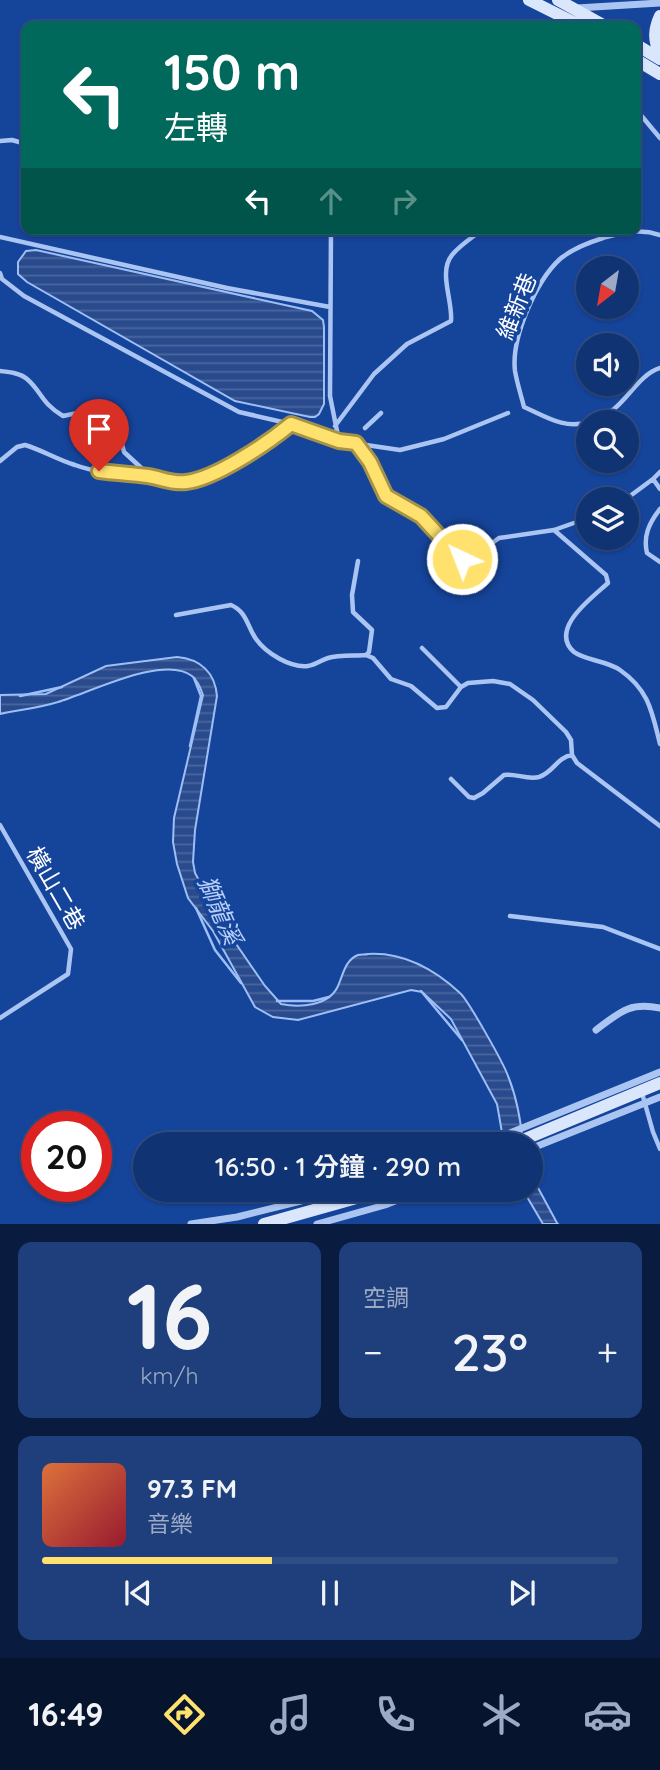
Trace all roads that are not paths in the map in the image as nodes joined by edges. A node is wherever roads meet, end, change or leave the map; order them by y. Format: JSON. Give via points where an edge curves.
{"nodes":[{"id":1,"x":529,"y":0,"type":"edge"},
{"id":2,"x":558,"y":0,"type":"edge"},
{"id":3,"x":660,"y":3,"type":"edge"},
{"id":4,"x":573,"y":14,"type":"junction"},
{"id":5,"x":660,"y":16,"type":"edge"},
{"id":6,"x":578,"y":21,"type":"edge"},
{"id":7,"x":592,"y":21,"type":"edge"},
{"id":8,"x":641,"y":48,"type":"edge"},
{"id":9,"x":660,"y":53,"type":"edge"},
{"id":10,"x":660,"y":59,"type":"edge"},
{"id":11,"x":641,"y":63,"type":"edge"},
{"id":12,"x":660,"y":74,"type":"edge"},
{"id":13,"x":641,"y":115,"type":"edge"},
{"id":14,"x":660,"y":138,"type":"edge"},
{"id":15,"x":0,"y":141,"type":"edge"},
{"id":16,"x":21,"y":143,"type":"edge"},
{"id":17,"x":641,"y":231,"type":"edge"},
{"id":18,"x":660,"y":234,"type":"edge"},
{"id":19,"x":331,"y":235,"type":"edge"},
{"id":20,"x":476,"y":235,"type":"edge"},
{"id":21,"x":613,"y":235,"type":"edge"},
{"id":22,"x":0,"y":236,"type":"edge"},
{"id":23,"x":0,"y":273,"type":"edge"},
{"id":24,"x":330,"y":307,"type":"junction"},
{"id":25,"x":660,"y":368,"type":"edge"},
{"id":26,"x":0,"y":371,"type":"edge"},
{"id":27,"x":612,"y":410,"type":"edge"},
{"id":28,"x":381,"y":413,"type":"dead end"},
{"id":29,"x":508,"y":413,"type":"dead end"},
{"id":30,"x":576,"y":423,"type":"edge"},
{"id":31,"x":291,"y":424,"type":"junction"},
{"id":32,"x":335,"y":426,"type":"junction"},
{"id":33,"x":365,"y":428,"type":"dead end"},
{"id":34,"x":339,"y":441,"type":"junction"},
{"id":35,"x":356,"y":443,"type":"junction"},
{"id":36,"x":0,"y":461,"type":"edge"},
{"id":37,"x":660,"y":472,"type":"edge"},
{"id":38,"x":151,"y":476,"type":"junction"},
{"id":39,"x":653,"y":479,"type":"junction"},
{"id":40,"x":639,"y":489,"type":"edge"},
{"id":41,"x":660,"y":489,"type":"edge"},
{"id":42,"x":660,"y":509,"type":"edge"},
{"id":43,"x":576,"y":522,"type":"edge"},
{"id":44,"x":554,"y":530,"type":"junction"},
{"id":45,"x":358,"y":561,"type":"dead end"},
{"id":46,"x":660,"y":562,"type":"edge"},
{"id":47,"x":176,"y":615,"type":"dead end"},
{"id":48,"x":422,"y":648,"type":"dead end"},
{"id":49,"x":366,"y":654,"type":"junction"},
{"id":50,"x":461,"y":687,"type":"junction"},
{"id":51,"x":660,"y":744,"type":"edge"},
{"id":52,"x":572,"y":755,"type":"junction"},
{"id":53,"x":451,"y":779,"type":"dead end"},
{"id":54,"x":0,"y":825,"type":"edge"},
{"id":55,"x":660,"y":826,"type":"edge"},
{"id":56,"x":510,"y":916,"type":"dead end"},
{"id":57,"x":660,"y":949,"type":"edge"},
{"id":58,"x":660,"y":1008,"type":"edge"},
{"id":59,"x":0,"y":1018,"type":"edge"},
{"id":60,"x":596,"y":1030,"type":"dead end"},
{"id":61,"x":660,"y":1072,"type":"edge"},
{"id":62,"x":660,"y":1083,"type":"edge"},
{"id":63,"x":637,"y":1095,"type":"junction"},
{"id":64,"x":660,"y":1097,"type":"edge"},
{"id":65,"x":521,"y":1132,"type":"edge"},
{"id":66,"x":543,"y":1132,"type":"edge"},
{"id":67,"x":543,"y":1142,"type":"edge"},
{"id":68,"x":660,"y":1149,"type":"edge"},
{"id":69,"x":297,"y":1202,"type":"edge"},
{"id":70,"x":342,"y":1202,"type":"edge"},
{"id":71,"x":393,"y":1202,"type":"edge"},
{"id":72,"x":191,"y":1224,"type":"edge"},
{"id":73,"x":264,"y":1224,"type":"edge"},
{"id":74,"x":317,"y":1224,"type":"edge"}],
"edges":[{"from":1,"to":4,"type":"street"},
{"from":2,"to":4,"type":"street"},
{"from":3,"to":4,"type":"street"},
{"from":4,"to":6,"type":"street"},
{"from":4,"to":7,"type":"street"},
{"from":5,"to":9,"type":"street","via":[[654,42]]},
{"from":8,"to":10,"type":"street"},
{"from":11,"to":12,"type":"street"},
{"from":13,"to":14,"type":"lane"},
{"from":15,"to":16,"type":"lane"},
{"from":17,"to":18,"type":"lane","name":"維新巷"},
{"from":19,"to":24,"type":"lane"},
{"from":20,"to":32,"type":"lane","via":[[448,262],[451,321],[407,344],[382,366]]},
{"from":21,"to":30,"type":"lane","name":"維新巷","via":[[585,243],[547,272],[517,338],[515,369],[524,407],[563,424]]},
{"from":22,"to":24,"type":"lane"},
{"from":23,"to":31,"type":"lane","via":[[24,296],[239,412]]},
{"from":24,"to":32,"type":"lane","via":[[330,396]]},
{"from":25,"to":27,"type":"lane","name":"維新巷"},
{"from":26,"to":38,"type":"lane","via":[[27,379],[43,401],[63,416],[97,409],[109,412],[124,452]]},
{"from":28,"to":33,"type":"lane"},
{"from":29,"to":35,"type":"lane","via":[[444,439],[400,450]]},
{"from":31,"to":34,"type":"lane"},
{"from":31,"to":38,"type":"lane","via":[[207,476],[165,482]]},
{"from":32,"to":34,"type":"lane"},
{"from":34,"to":35,"type":"lane"},
{"from":35,"to":44,"type":"lane","via":[[386,496],[421,516],[451,553],[462,559],[472,558],[499,538]]},
{"from":36,"to":38,"type":"lane","via":[[25,445],[74,465]]},
{"from":37,"to":39,"type":"lane"},
{"from":39,"to":40,"type":"lane"},
{"from":39,"to":41,"type":"lane"},
{"from":42,"to":46,"type":"lane","via":[[649,523],[645,544],[647,554]]},
{"from":43,"to":44,"type":"lane"},
{"from":44,"to":51,"type":"lane","via":[[606,575],[608,583],[566,627],[568,642],[575,652],[618,668],[634,682],[649,701]]},
{"from":45,"to":49,"type":"lane","via":[[353,612],[372,629]]},
{"from":47,"to":49,"type":"lane","via":[[231,605],[243,611],[264,648],[303,666]]},
{"from":48,"to":50,"type":"lane"},
{"from":49,"to":50,"type":"lane","via":[[391,679],[411,686],[437,708],[446,707]]},
{"from":50,"to":52,"type":"lane","via":[[468,682],[510,684],[566,732]]},
{"from":52,"to":53,"type":"lane","via":[[564,756],[537,778],[504,775],[474,798]]},
{"from":52,"to":55,"type":"lane"},
{"from":54,"to":59,"type":"lane","name":"橫山二巷","via":[[71,949],[68,974]]},
{"from":56,"to":57,"type":"lane","via":[[603,927]]},
{"from":58,"to":60,"type":"street","via":[[640,1004],[622,1010]]},
{"from":61,"to":63,"type":"street"},
{"from":62,"to":63,"type":"street"},
{"from":63,"to":64,"type":"street"},
{"from":63,"to":65,"type":"street"},
{"from":63,"to":66,"type":"street"},
{"from":63,"to":67,"type":"street"},
{"from":63,"to":68,"type":"lane"},
{"from":69,"to":72,"type":"street"},
{"from":70,"to":73,"type":"street"},
{"from":71,"to":74,"type":"street"}]}
